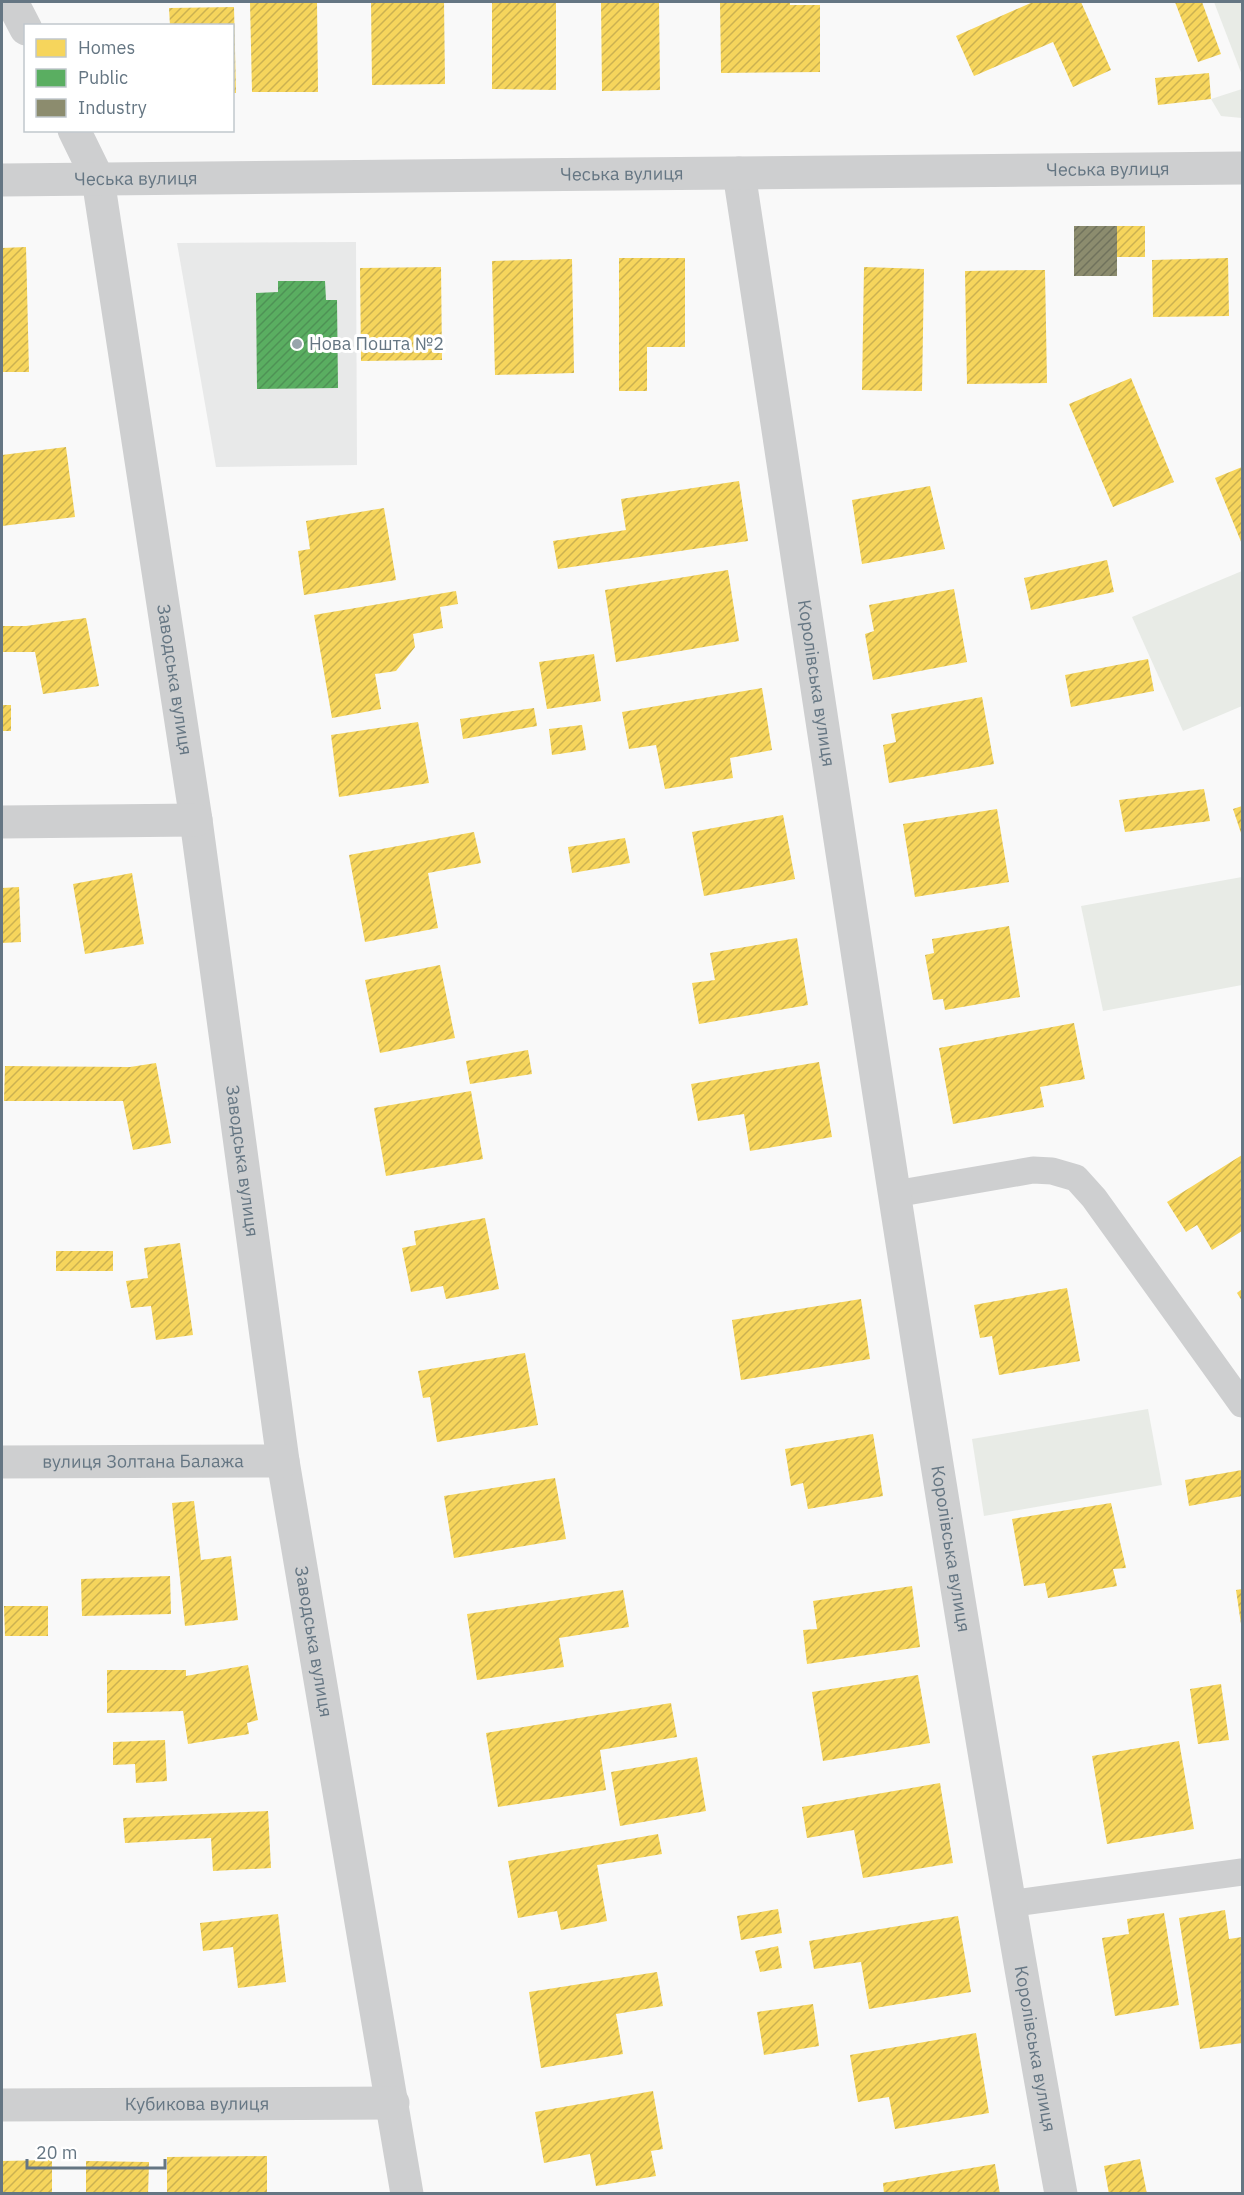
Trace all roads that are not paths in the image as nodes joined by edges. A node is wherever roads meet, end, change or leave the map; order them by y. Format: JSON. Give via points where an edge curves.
{"nodes":[{"id":1,"x":12,"y":2,"type":"edge"},
{"id":2,"x":24,"y":25,"type":"edge"},
{"id":3,"x":75,"y":132,"type":"edge"},
{"id":4,"x":1242,"y":168,"type":"edge"},
{"id":5,"x":739,"y":173,"type":"junction"},
{"id":6,"x":98,"y":179,"type":"junction"},
{"id":7,"x":2,"y":180,"type":"edge"},
{"id":8,"x":196,"y":820,"type":"junction"},
{"id":9,"x":2,"y":822,"type":"edge"},
{"id":10,"x":895,"y":1194,"type":"junction"},
{"id":11,"x":1242,"y":1404,"type":"edge"},
{"id":12,"x":283,"y":1461,"type":"junction"},
{"id":13,"x":2,"y":1462,"type":"edge"},
{"id":14,"x":1242,"y":1872,"type":"edge"},
{"id":15,"x":1008,"y":1904,"type":"junction"},
{"id":16,"x":393,"y":2103,"type":"junction"},
{"id":17,"x":2,"y":2105,"type":"edge"},
{"id":18,"x":407,"y":2193,"type":"edge"},
{"id":19,"x":1061,"y":2193,"type":"edge"}],
"edges":[{"from":1,"to":2,"type":"street"},
{"from":3,"to":6,"type":"street","name":"Заводська вулиця"},
{"from":4,"to":5,"type":"street","name":"Чеська вулиця"},
{"from":5,"to":6,"type":"street","name":"Чеська вулиця"},
{"from":5,"to":10,"type":"street","name":"Королівська вулиця"},
{"from":6,"to":7,"type":"street","name":"Чеська вулиця"},
{"from":6,"to":8,"type":"street","name":"Заводська вулиця"},
{"from":8,"to":9,"type":"street"},
{"from":8,"to":12,"type":"street","name":"Заводська вулиця"},
{"from":10,"to":11,"type":"lane","via":[[1033,1170],[1076,1178]]},
{"from":10,"to":15,"type":"street","name":"Королівська вулиця"},
{"from":12,"to":13,"type":"street","name":"вулиця Золтана Балажа"},
{"from":12,"to":16,"type":"street","name":"Заводська вулиця"},
{"from":14,"to":15,"type":"lane"},
{"from":15,"to":19,"type":"street","name":"Королівська вулиця"},
{"from":16,"to":17,"type":"street","name":"Кубикова вулиця"},
{"from":16,"to":18,"type":"street","name":"Заводська вулиця"}]}
